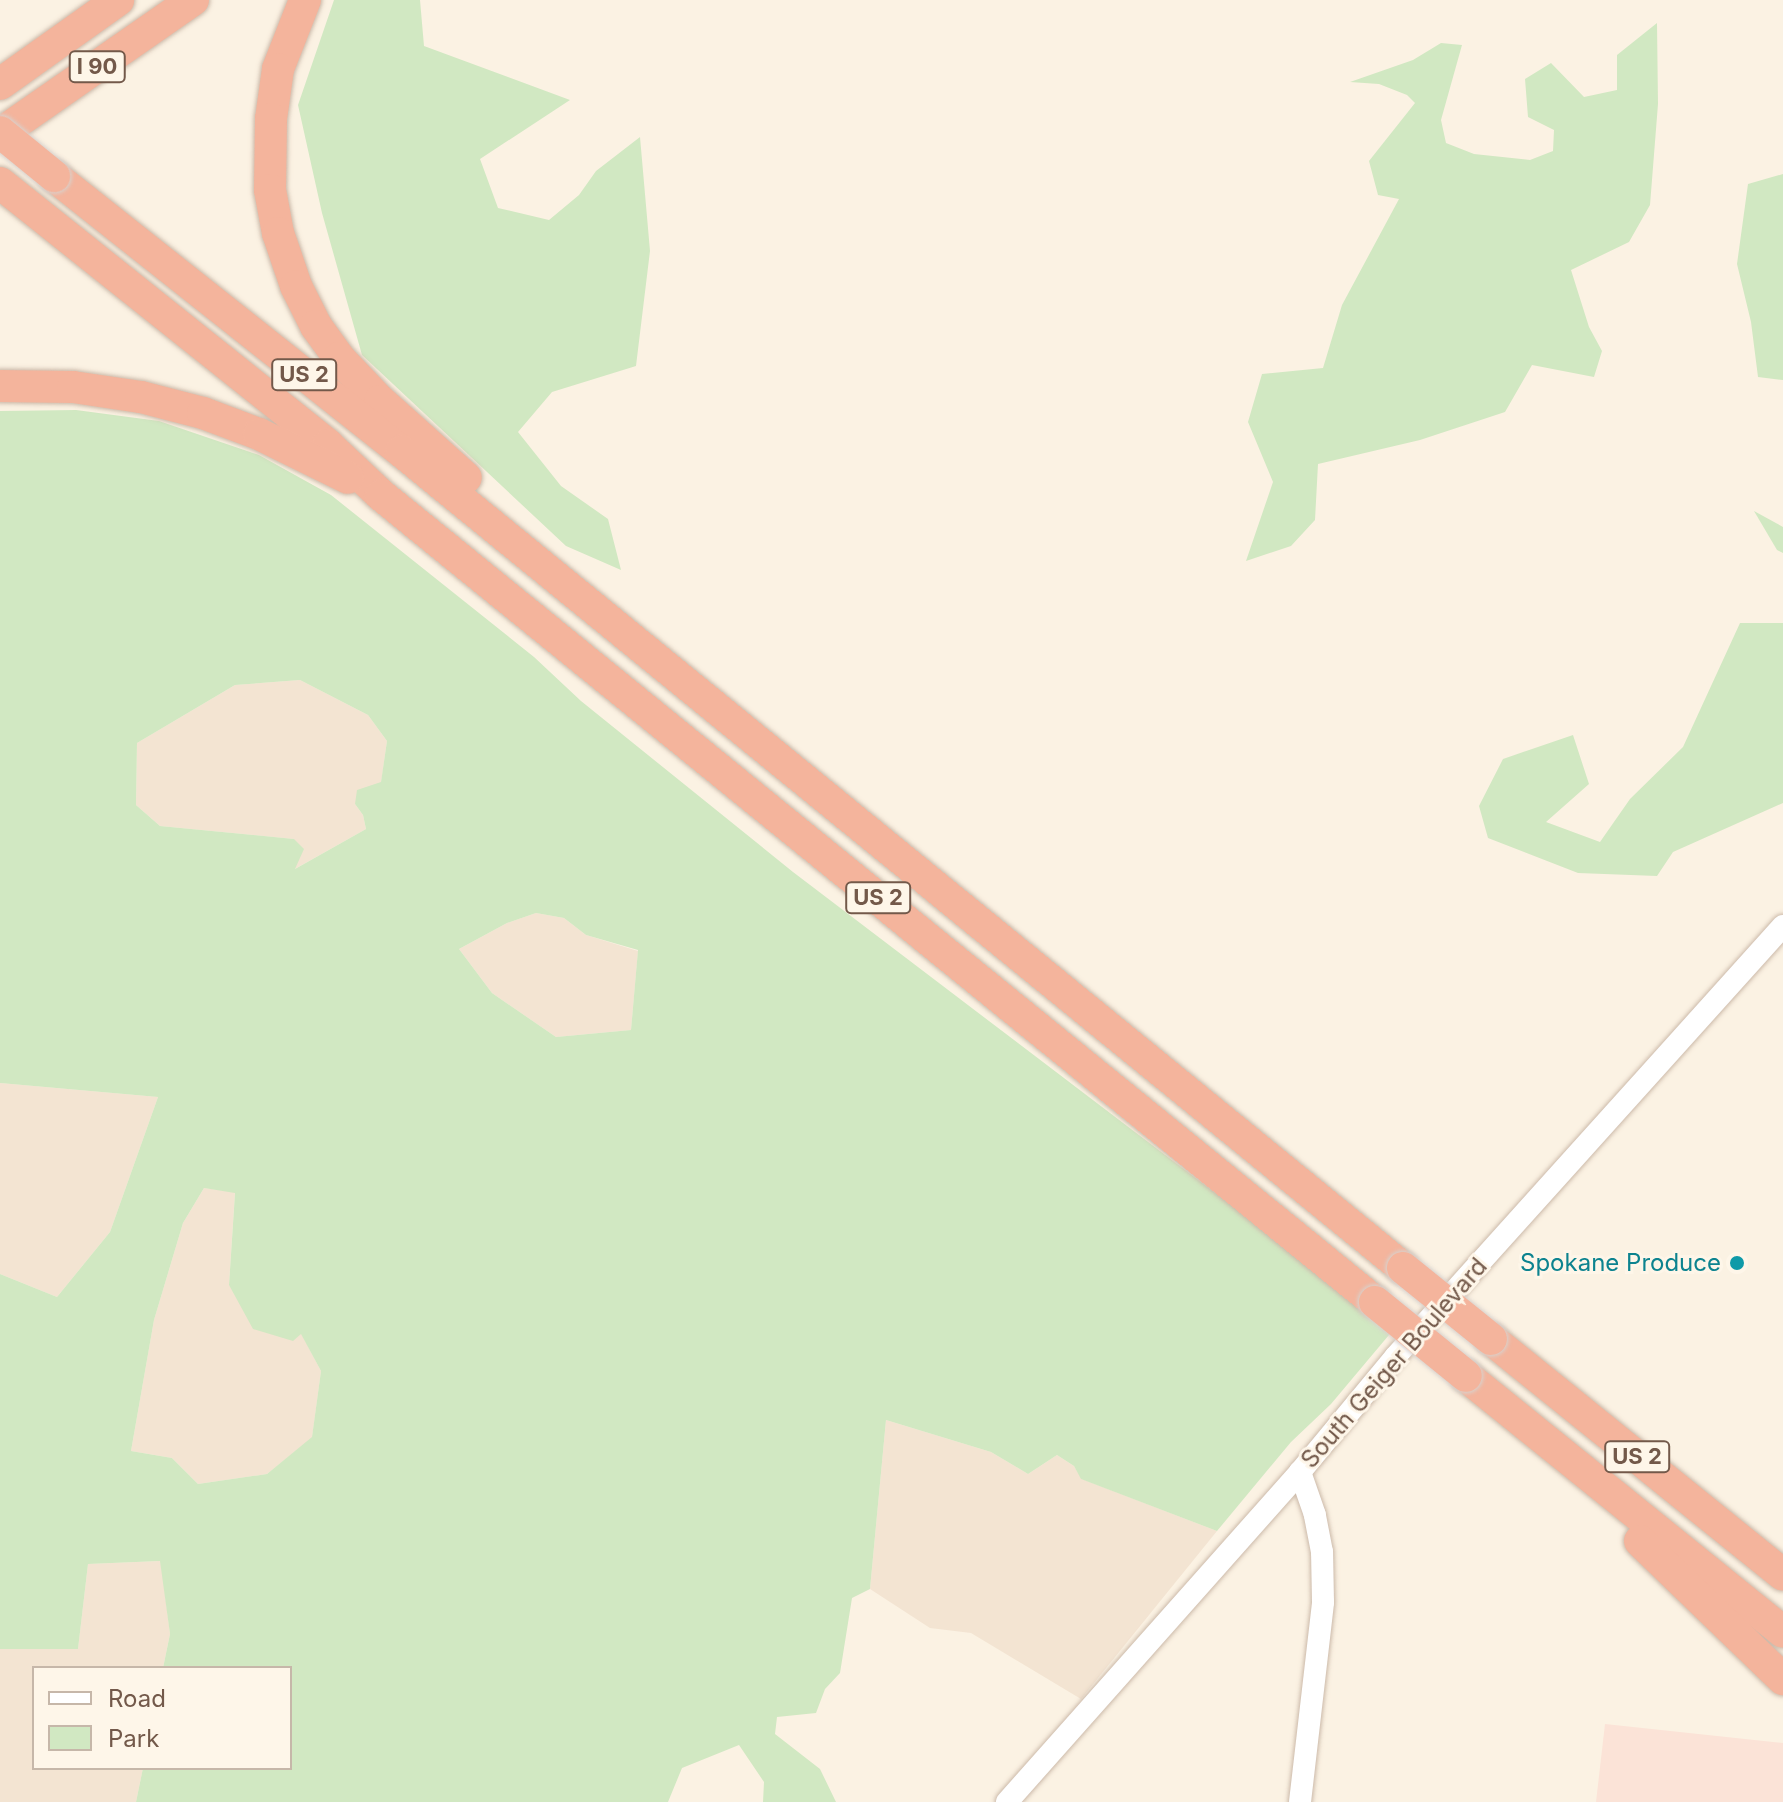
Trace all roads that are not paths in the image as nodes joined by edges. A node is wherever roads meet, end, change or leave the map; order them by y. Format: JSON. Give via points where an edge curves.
{"nodes":[{"id":1,"x":118,"y":0,"type":"edge"},
{"id":2,"x":193,"y":0,"type":"edge"},
{"id":3,"x":305,"y":0,"type":"edge"},
{"id":4,"x":0,"y":84,"type":"edge"},
{"id":5,"x":0,"y":133,"type":"edge"},
{"id":6,"x":0,"y":183,"type":"edge"},
{"id":7,"x":0,"y":386,"type":"edge"},
{"id":8,"x":381,"y":495,"type":"junction"},
{"id":9,"x":553,"y":576,"type":"junction"},
{"id":10,"x":1783,"y":926,"type":"edge"},
{"id":11,"x":1536,"y":1432,"type":"junction"},
{"id":12,"x":1300,"y":1472,"type":"junction"},
{"id":13,"x":1783,"y":1575,"type":"edge"},
{"id":14,"x":1783,"y":1632,"type":"edge"},
{"id":15,"x":1783,"y":1679,"type":"edge"},
{"id":16,"x":1007,"y":1802,"type":"edge"},
{"id":17,"x":1300,"y":1802,"type":"edge"}],
"edges":[{"from":1,"to":4,"type":"highway","number":"I 90"},
{"from":2,"to":5,"type":"highway","number":"I 90"},
{"from":3,"to":9,"type":"highway","via":[[278,69],[271,119],[270,190],[296,286],[339,358],[503,511]]},
{"from":5,"to":9,"type":"highway","number":"US 2","bridge":true},
{"from":6,"to":8,"type":"highway","number":"US 2","via":[[328,445]]},
{"from":7,"to":8,"type":"highway","number":"US 2","via":[[73,387],[203,413],[259,434]]},
{"from":8,"to":11,"type":"highway","number":"US 2","bridge":true},
{"from":9,"to":13,"type":"highway","number":"US 2","bridge":true},
{"from":10,"to":12,"type":"street","name":"South Geiger Boulevard","via":[[1395,1357]]},
{"from":11,"to":14,"type":"highway","number":"US 2"},
{"from":11,"to":15,"type":"highway","via":[[1582,1484]]},
{"from":12,"to":16,"type":"street","name":"South Geiger Boulevard"},
{"from":12,"to":17,"type":"street","via":[[1322,1552],[1323,1602]]}]}
